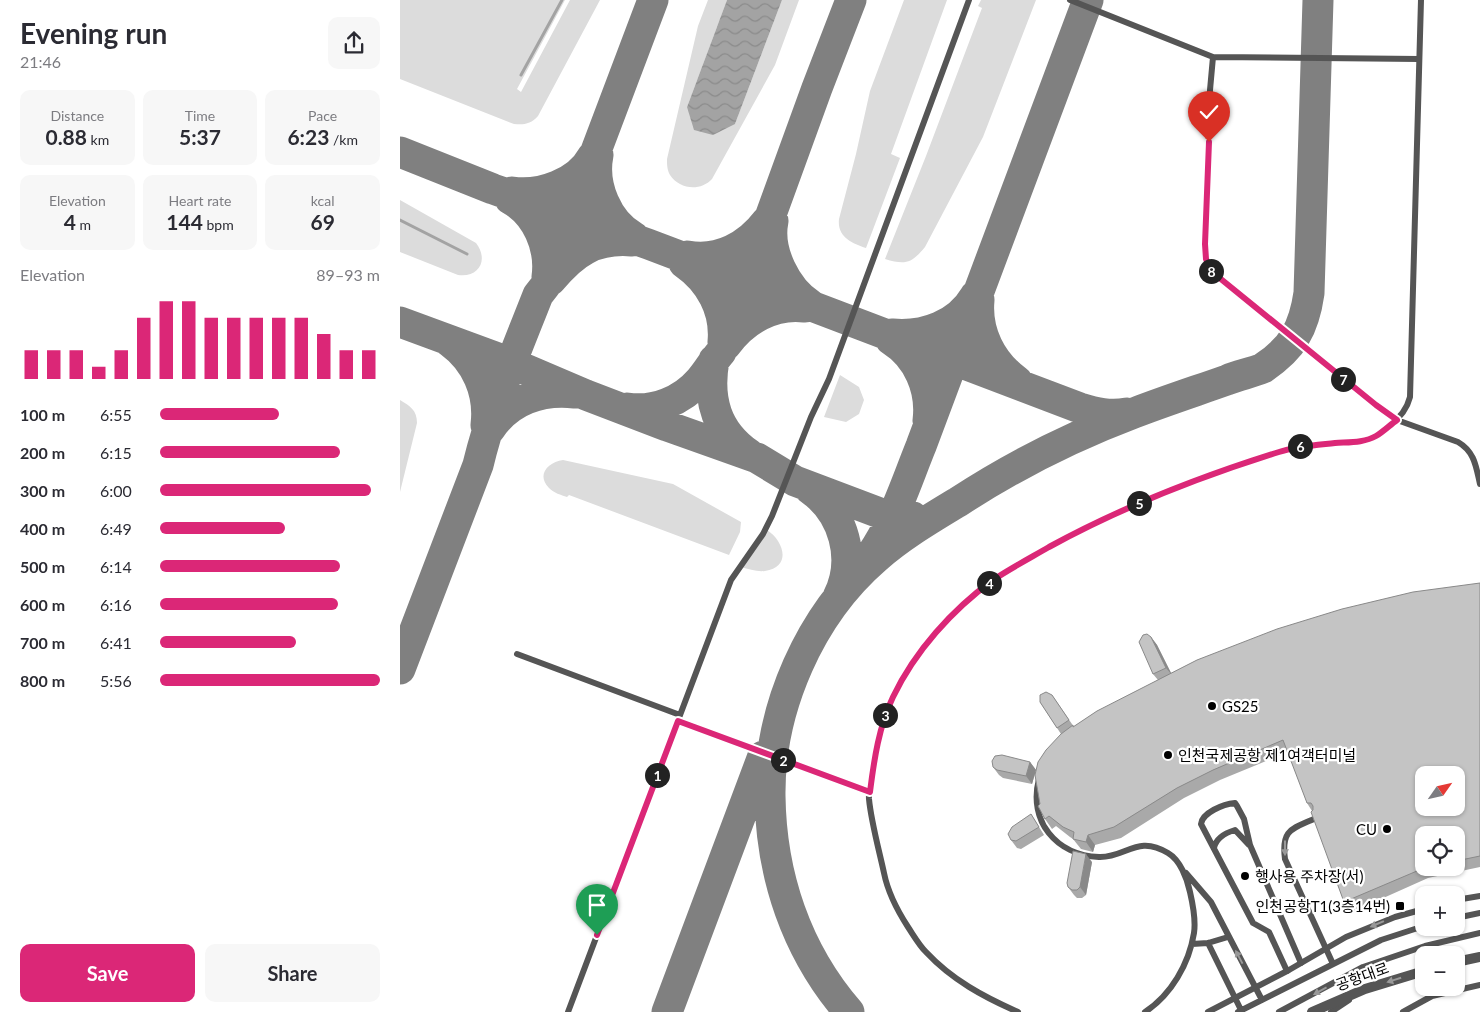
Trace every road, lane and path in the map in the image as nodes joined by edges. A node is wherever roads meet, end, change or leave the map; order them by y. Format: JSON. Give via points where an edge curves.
{"nodes":[{"id":1,"x":969,"y":0,"type":"edge"},
{"id":2,"x":1070,"y":0,"type":"edge"},
{"id":3,"x":1421,"y":0,"type":"edge"},
{"id":4,"x":1213,"y":57,"type":"junction"},
{"id":5,"x":1419,"y":59,"type":"junction"},
{"id":6,"x":1397,"y":420,"type":"junction"},
{"id":7,"x":1480,"y":484,"type":"edge"},
{"id":8,"x":517,"y":654,"type":"dead end"},
{"id":9,"x":679,"y":718,"type":"junction"},
{"id":10,"x":1041,"y":769,"type":"edge"},
{"id":11,"x":870,"y":792,"type":"junction"},
{"id":12,"x":1316,"y":818,"type":"edge"},
{"id":13,"x":1250,"y":845,"type":"junction"},
{"id":14,"x":1214,"y":849,"type":"junction"},
{"id":15,"x":1182,"y":868,"type":"junction"},
{"id":16,"x":1480,"y":896,"type":"edge"},
{"id":17,"x":1465,"y":898,"type":"edge"},
{"id":18,"x":1415,"y":911,"type":"edge"},
{"id":19,"x":1480,"y":913,"type":"edge"},
{"id":20,"x":1465,"y":916,"type":"edge"},
{"id":21,"x":1415,"y":929,"type":"edge"},
{"id":22,"x":1480,"y":933,"type":"edge"},
{"id":23,"x":1228,"y":937,"type":"junction"},
{"id":24,"x":1208,"y":943,"type":"junction"},
{"id":25,"x":1192,"y":944,"type":"junction"},
{"id":26,"x":1480,"y":957,"type":"edge"},
{"id":27,"x":1465,"y":960,"type":"edge"},
{"id":28,"x":1301,"y":963,"type":"junction"},
{"id":29,"x":1333,"y":964,"type":"junction"},
{"id":30,"x":1287,"y":971,"type":"junction"},
{"id":31,"x":1415,"y":974,"type":"edge"},
{"id":32,"x":1480,"y":985,"type":"edge"},
{"id":33,"x":1365,"y":990,"type":"junction"},
{"id":34,"x":1262,"y":1000,"type":"junction"},
{"id":35,"x":1301,"y":1001,"type":"junction"},
{"id":36,"x":1240,"y":1011,"type":"edge"},
{"id":37,"x":568,"y":1012,"type":"edge"},
{"id":38,"x":1018,"y":1012,"type":"edge"},
{"id":39,"x":1145,"y":1012,"type":"edge"},
{"id":40,"x":1208,"y":1012,"type":"edge"},
{"id":41,"x":1279,"y":1012,"type":"edge"},
{"id":42,"x":1285,"y":1012,"type":"edge"},
{"id":43,"x":1312,"y":1012,"type":"edge"},
{"id":44,"x":1331,"y":1012,"type":"edge"},
{"id":45,"x":1403,"y":1012,"type":"edge"}],
"edges":[{"from":1,"to":9,"type":"lane","via":[[829,379],[772,516],[731,580]]},
{"from":2,"to":4,"type":"lane"},
{"from":3,"to":5,"type":"lane"},
{"from":4,"to":5,"type":"lane"},
{"from":4,"to":6,"type":"lane","via":[[1205,244],[1208,265],[1216,277]]},
{"from":5,"to":6,"type":"lane","via":[[1410,397],[1408,408]]},
{"from":6,"to":7,"type":"lane","via":[[1464,446],[1473,456]]},
{"from":6,"to":11,"type":"lane","via":[[1375,436],[1360,442],[1300,446],[1154,496],[1087,526],[993,580],[934,634],[893,696],[880,735]]},
{"from":8,"to":9,"type":"lane"},
{"from":9,"to":11,"type":"lane"},
{"from":9,"to":37,"type":"lane"},
{"from":10,"to":15,"type":"lane","via":[[1036,801],[1039,815],[1056,842],[1074,852],[1100,857],[1144,845],[1157,847],[1170,854]]},
{"from":11,"to":38,"type":"lane","via":[[887,888],[924,951],[970,988]]},
{"from":12,"to":29,"type":"lane","one_way":true,"via":[[1293,828],[1286,835],[1283,846],[1285,859]]},
{"from":13,"to":14,"type":"lane","via":[[1235,830],[1218,838]]},
{"from":13,"to":14,"type":"lane","via":[[1238,806],[1229,803],[1202,819],[1201,824]]},
{"from":13,"to":28,"type":"lane"},
{"from":14,"to":30,"type":"lane","via":[[1253,923],[1269,932]]},
{"from":15,"to":23,"type":"lane","via":[[1210,902]]},
{"from":15,"to":25,"type":"lane","via":[[1193,908]]},
{"from":16,"to":17,"type":"lane"},
{"from":18,"to":28,"type":"lane","one_way":true,"bridge":true,"via":[[1346,937]]},
{"from":19,"to":20,"type":"lane"},
{"from":21,"to":29,"type":"lane","via":[[1381,940]]},
{"from":22,"to":35,"type":"lane","one_way":true,"via":[[1425,946],[1363,967]]},
{"from":23,"to":24,"type":"lane"},
{"from":34,"to":23,"type":"lane","one_way":true},
{"from":24,"to":25,"type":"lane"},
{"from":24,"to":36,"type":"lane"},
{"from":25,"to":39,"type":"lane","via":[[1184,968],[1172,986],[1155,1006]]},
{"from":26,"to":27,"type":"street"},
{"from":28,"to":30,"type":"lane","bridge":true},
{"from":29,"to":34,"type":"lane"},
{"from":30,"to":40,"type":"lane","bridge":true},
{"from":31,"to":33,"type":"street","name":"공항대로","one_way":true},
{"from":32,"to":45,"type":"lane","via":[[1432,996]]},
{"from":33,"to":43,"type":"street","name":"공항대로"},
{"from":33,"to":44,"type":"lane"},
{"from":34,"to":36,"type":"lane"},
{"from":35,"to":41,"type":"lane"},
{"from":35,"to":42,"type":"lane"}]}
